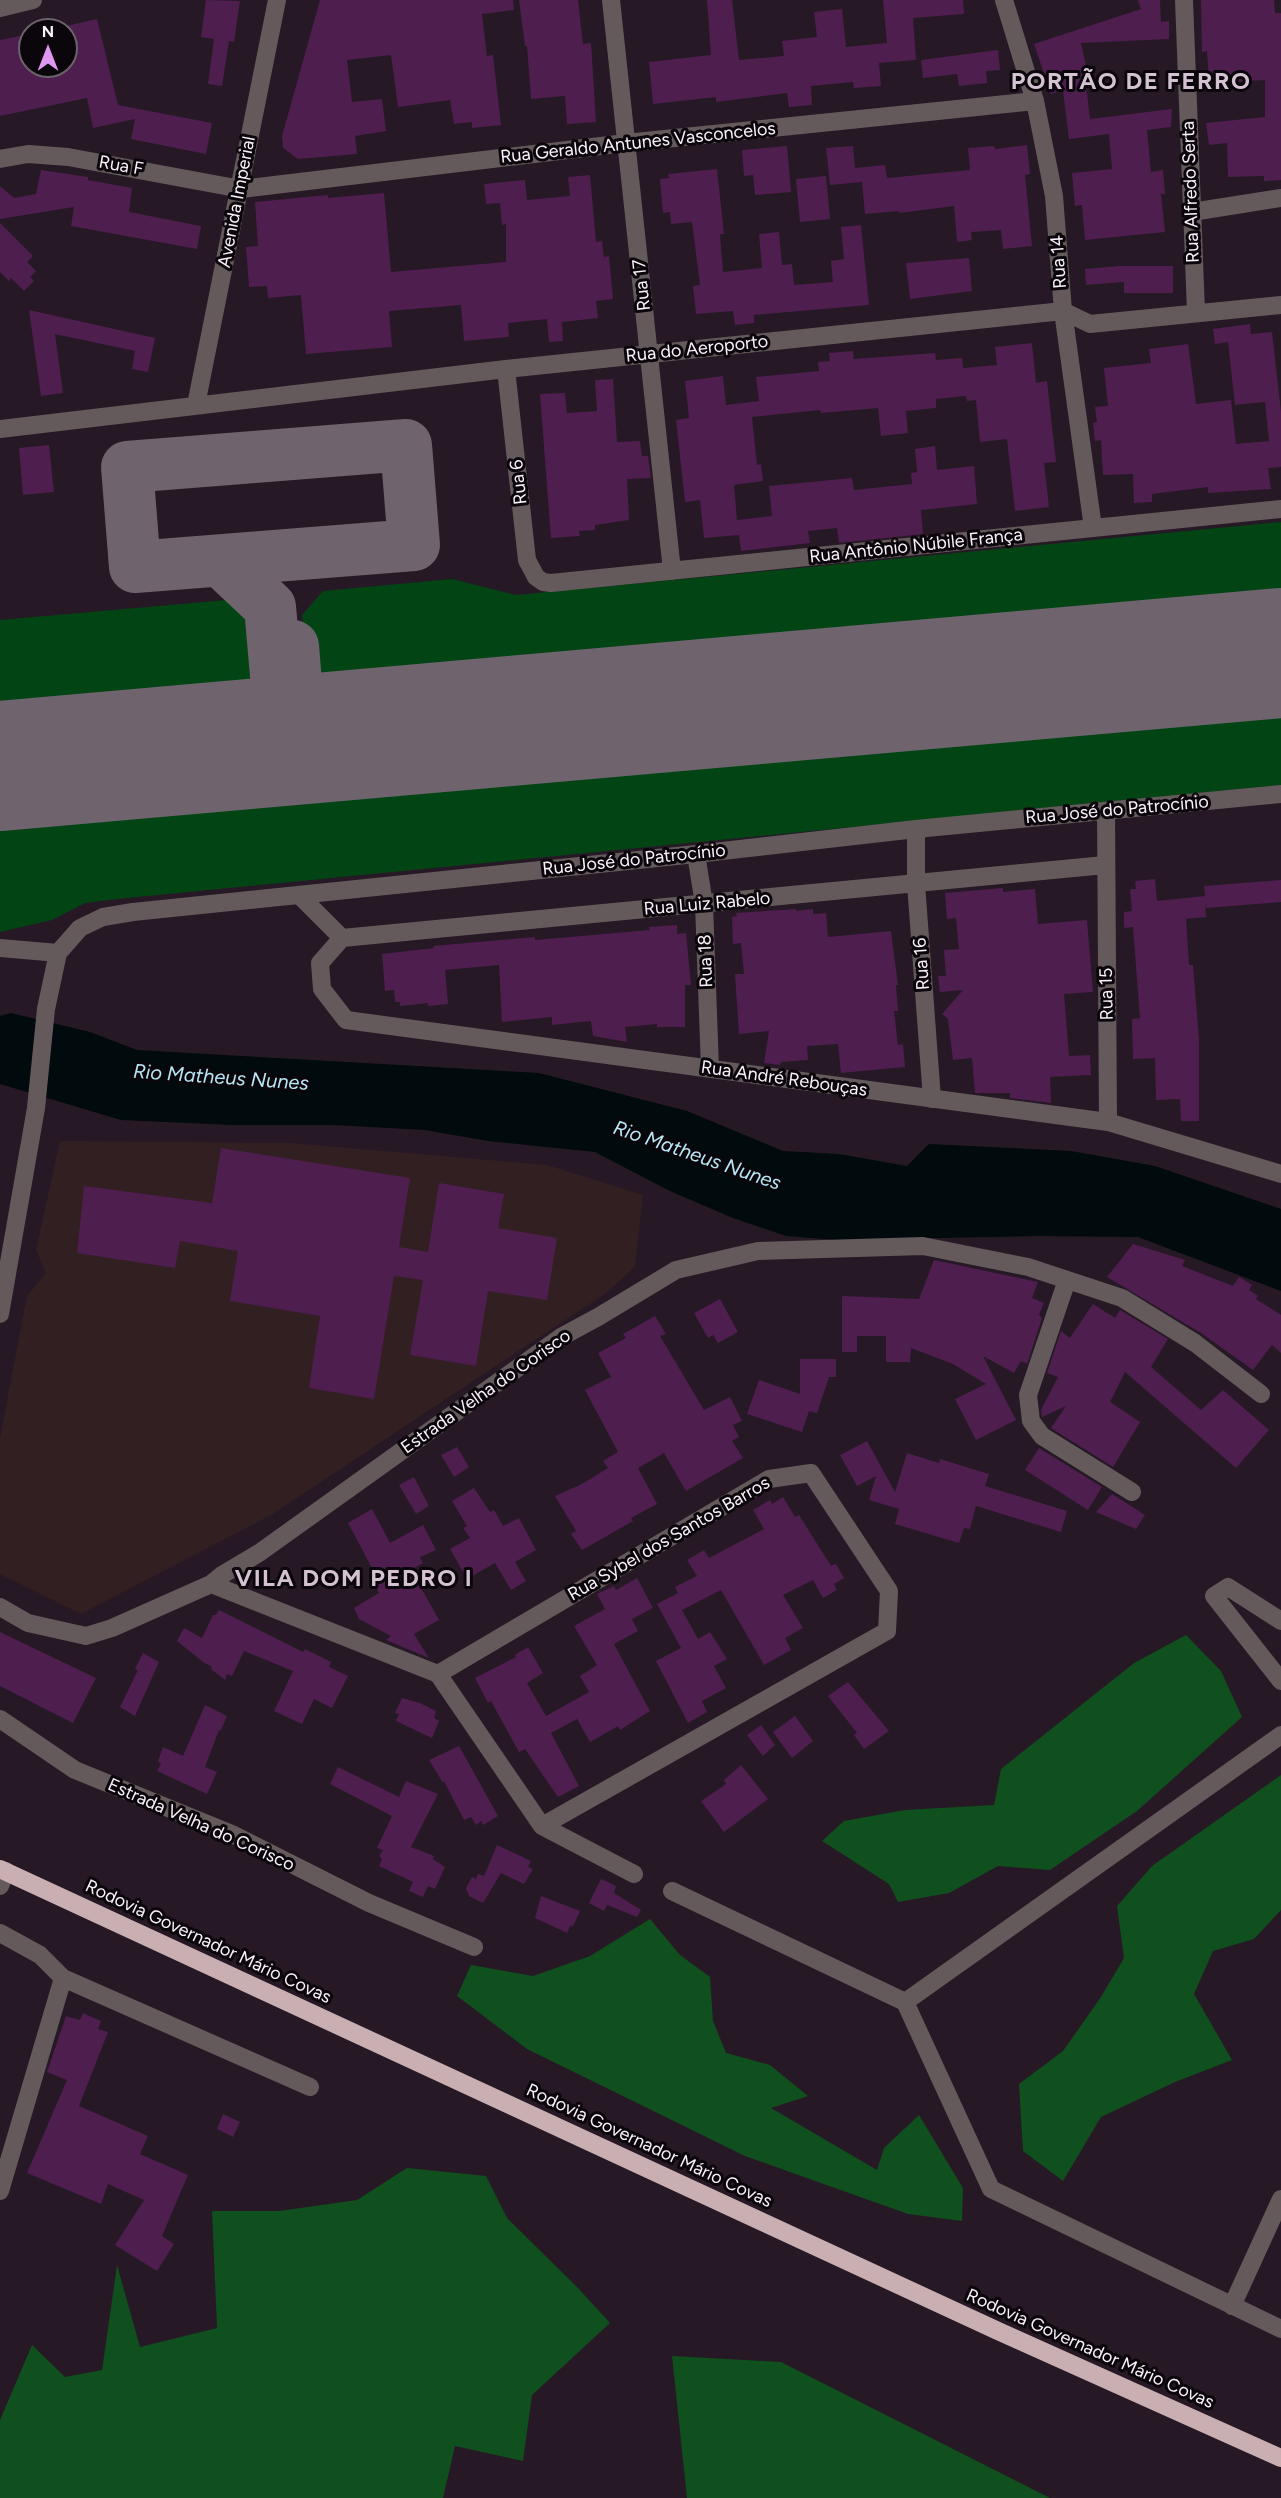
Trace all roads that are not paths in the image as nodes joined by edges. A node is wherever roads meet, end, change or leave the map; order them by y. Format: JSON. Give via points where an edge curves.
{"nodes":[{"id":1,"x":33,"y":0,"type":"edge"},
{"id":2,"x":277,"y":0,"type":"edge"},
{"id":3,"x":611,"y":0,"type":"edge"},
{"id":4,"x":1004,"y":0,"type":"edge"},
{"id":5,"x":1184,"y":0,"type":"edge"},
{"id":6,"x":0,"y":8,"type":"edge"},
{"id":7,"x":1035,"y":101,"type":"junction"},
{"id":8,"x":626,"y":143,"type":"junction"},
{"id":9,"x":0,"y":159,"type":"edge"},
{"id":10,"x":241,"y":189,"type":"junction"},
{"id":11,"x":1281,"y":198,"type":"edge"},
{"id":12,"x":1192,"y":212,"type":"junction"},
{"id":13,"x":1281,"y":305,"type":"edge"},
{"id":14,"x":1063,"y":311,"type":"junction"},
{"id":15,"x":1196,"y":312,"type":"junction"},
{"id":16,"x":649,"y":354,"type":"junction"},
{"id":17,"x":506,"y":369,"type":"junction"},
{"id":18,"x":196,"y":405,"type":"junction"},
{"id":19,"x":0,"y":429,"type":"edge"},
{"id":20,"x":1281,"y":509,"type":"edge"},
{"id":21,"x":1094,"y":528,"type":"junction"},
{"id":22,"x":672,"y":571,"type":"junction"},
{"id":23,"x":551,"y":583,"type":"joint"},
{"id":24,"x":1281,"y":794,"type":"edge"},
{"id":25,"x":1107,"y":811,"type":"junction"},
{"id":26,"x":915,"y":829,"type":"junction"},
{"id":27,"x":696,"y":854,"type":"junction"},
{"id":28,"x":1105,"y":865,"type":"junction"},
{"id":29,"x":915,"y":884,"type":"junction"},
{"id":30,"x":299,"y":895,"type":"junction"},
{"id":31,"x":704,"y":904,"type":"junction"},
{"id":32,"x":342,"y":938,"type":"junction"},
{"id":33,"x":0,"y":948,"type":"edge"},
{"id":34,"x":58,"y":953,"type":"junction"},
{"id":35,"x":710,"y":1069,"type":"junction"},
{"id":36,"x":932,"y":1099,"type":"junction"},
{"id":37,"x":1108,"y":1122,"type":"junction"},
{"id":38,"x":1281,"y":1174,"type":"edge"},
{"id":39,"x":1067,"y":1280,"type":"junction"},
{"id":40,"x":0,"y":1314,"type":"edge"},
{"id":41,"x":1261,"y":1394,"type":"dead end"},
{"id":42,"x":1132,"y":1492,"type":"dead end"},
{"id":43,"x":211,"y":1584,"type":"junction"},
{"id":44,"x":0,"y":1607,"type":"edge"},
{"id":45,"x":1281,"y":1621,"type":"edge"},
{"id":46,"x":438,"y":1674,"type":"junction"},
{"id":47,"x":1281,"y":1681,"type":"edge"},
{"id":48,"x":0,"y":1719,"type":"edge"},
{"id":49,"x":1281,"y":1735,"type":"edge"},
{"id":50,"x":542,"y":1826,"type":"junction"},
{"id":51,"x":634,"y":1874,"type":"dead end"},
{"id":52,"x":2,"y":1875,"type":"edge"},
{"id":53,"x":672,"y":1891,"type":"dead end"},
{"id":54,"x":0,"y":1933,"type":"edge"},
{"id":55,"x":474,"y":1947,"type":"dead end"},
{"id":56,"x":63,"y":1977,"type":"junction"},
{"id":57,"x":905,"y":2002,"type":"junction"},
{"id":58,"x":310,"y":2087,"type":"dead end"},
{"id":59,"x":0,"y":2191,"type":"edge"},
{"id":60,"x":1281,"y":2199,"type":"edge"},
{"id":61,"x":1232,"y":2306,"type":"junction"},
{"id":62,"x":1281,"y":2329,"type":"edge"},
{"id":63,"x":1281,"y":2458,"type":"edge"}],
"edges":[{"from":1,"to":6,"type":"street"},
{"from":2,"to":10,"type":"street","name":"Avenida Imperial"},
{"from":3,"to":8,"type":"street","name":"Rua 17"},
{"from":4,"to":7,"type":"street","name":"Rua 14"},
{"from":5,"to":12,"type":"street","name":"Rua Alfredo Serta"},
{"from":7,"to":8,"type":"street","name":"Rua Geraldo Antunes Vasconcelos"},
{"from":7,"to":14,"type":"street","name":"Rua 14","via":[[1054,196]]},
{"from":8,"to":10,"type":"street","name":"Rua Geraldo Antunes Vasconcelos"},
{"from":8,"to":16,"type":"street","name":"Rua 17"},
{"from":9,"to":10,"type":"street","name":"Rua F","via":[[28,153],[68,157]]},
{"from":10,"to":18,"type":"street","name":"Avenida Imperial"},
{"from":11,"to":12,"type":"street"},
{"from":12,"to":15,"type":"street","name":"Rua Alfredo Serta"},
{"from":13,"to":15,"type":"street"},
{"from":14,"to":15,"type":"street","via":[[1090,324]]},
{"from":14,"to":16,"type":"street","name":"Rua do Aeroporto"},
{"from":14,"to":21,"type":"street","name":"Rua 14"},
{"from":16,"to":17,"type":"street","name":"Rua do Aeroporto"},
{"from":16,"to":22,"type":"street","name":"Rua 17"},
{"from":17,"to":18,"type":"street","name":"Rua do Aeroporto"},
{"from":17,"to":23,"type":"street","name":"Rua 6","via":[[527,560],[536,577]]},
{"from":18,"to":19,"type":"street","name":"Rua do Aeroporto"},
{"from":20,"to":21,"type":"street","name":"Rua Antônio Núbile França"},
{"from":21,"to":22,"type":"street","name":"Rua Antônio Núbile França"},
{"from":22,"to":23,"type":"street","name":"Rua Antônio Núbile França"},
{"from":24,"to":25,"type":"street","name":"Rua José do Patrocínio"},
{"from":25,"to":26,"type":"street","name":"Rua José do Patrocínio"},
{"from":25,"to":28,"type":"street","name":"Rua 15"},
{"from":26,"to":27,"type":"street","name":"Rua José do Patrocínio"},
{"from":26,"to":29,"type":"street","name":"Rua 16"},
{"from":27,"to":30,"type":"street","name":"Rua José do Patrocínio"},
{"from":27,"to":31,"type":"street","name":"Rua 18"},
{"from":28,"to":29,"type":"street","name":"Rua Luiz Rabelo"},
{"from":28,"to":37,"type":"street","name":"Rua 15"},
{"from":29,"to":31,"type":"street","name":"Rua Luiz Rabelo"},
{"from":29,"to":36,"type":"street","name":"Rua 16"},
{"from":30,"to":32,"type":"street"},
{"from":30,"to":34,"type":"street","name":"Rua José do Patrocínio","via":[[103,918],[80,928]]},
{"from":31,"to":32,"type":"street","name":"Rua Luiz Rabelo"},
{"from":31,"to":35,"type":"street","name":"Rua 18"},
{"from":32,"to":35,"type":"street","name":"Rua André Rebouças","via":[[320,963],[322,989],[346,1020]]},
{"from":33,"to":34,"type":"street"},
{"from":34,"to":40,"type":"street"},
{"from":35,"to":36,"type":"street","name":"Rua André Rebouças"},
{"from":36,"to":37,"type":"street","name":"Rua André Rebouças"},
{"from":37,"to":38,"type":"street","name":"Rua André Rebouças"},
{"from":39,"to":41,"type":"street","name":"Estrada Velha do Corisco","via":[[1122,1298],[1195,1342]]},
{"from":39,"to":42,"type":"street","via":[[1028,1395],[1031,1421],[1042,1436]]},
{"from":39,"to":43,"type":"street","name":"Estrada Velha do Corisco","via":[[1028,1267],[923,1246],[758,1251],[676,1270],[561,1336]]},
{"from":43,"to":44,"type":"street","name":"Estrada Velha do Corisco","via":[[86,1636],[28,1623]]},
{"from":43,"to":46,"type":"street"},
{"from":45,"to":47,"type":"street","via":[[1228,1587],[1214,1596]]},
{"from":46,"to":50,"type":"street"},
{"from":46,"to":50,"type":"street","name":"Rua Sybel dos Santos Barros","via":[[769,1479],[811,1473],[889,1591],[887,1631]]},
{"from":48,"to":55,"type":"street","name":"Estrada Velha do Corisco","via":[[75,1770],[232,1834],[369,1903]]},
{"from":49,"to":57,"type":"street"},
{"from":50,"to":51,"type":"street"},
{"from":52,"to":63,"type":"highway","name":"Rodovia Governador Mário Covas"},
{"from":53,"to":57,"type":"street"},
{"from":54,"to":56,"type":"street","via":[[40,1954]]},
{"from":56,"to":58,"type":"street"},
{"from":56,"to":59,"type":"street"},
{"from":57,"to":61,"type":"street","via":[[991,2189]]},
{"from":60,"to":61,"type":"street"},
{"from":61,"to":62,"type":"street"}]}
